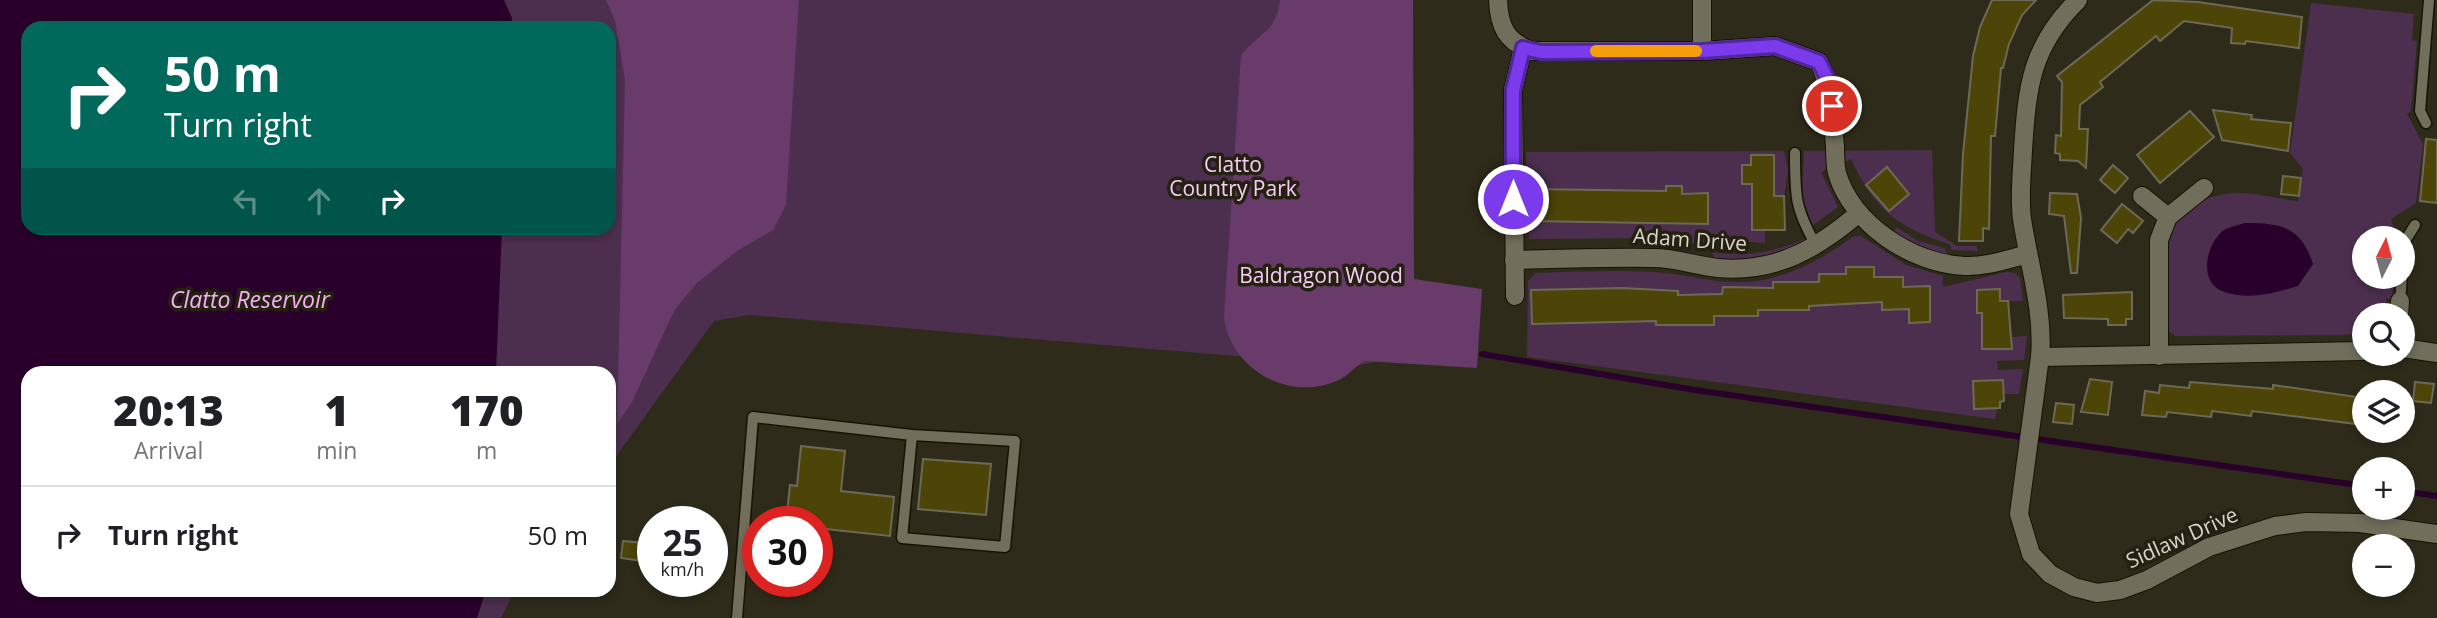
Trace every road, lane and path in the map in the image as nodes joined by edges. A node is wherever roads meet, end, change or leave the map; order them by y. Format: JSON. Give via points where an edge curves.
{"nodes":[{"id":1,"x":1498,"y":0,"type":"edge"},
{"id":2,"x":1702,"y":0,"type":"edge"},
{"id":3,"x":2078,"y":0,"type":"edge"},
{"id":4,"x":2429,"y":0,"type":"edge"},
{"id":5,"x":1523,"y":48,"type":"junction"},
{"id":6,"x":1702,"y":51,"type":"junction"},
{"id":7,"x":2426,"y":123,"type":"dead end"},
{"id":8,"x":1795,"y":153,"type":"dead end"},
{"id":9,"x":2204,"y":188,"type":"dead end"},
{"id":10,"x":2142,"y":196,"type":"dead end"},
{"id":11,"x":1859,"y":213,"type":"junction"},
{"id":12,"x":2168,"y":217,"type":"junction"},
{"id":13,"x":1817,"y":247,"type":"junction"},
{"id":14,"x":2028,"y":254,"type":"junction"},
{"id":15,"x":1514,"y":260,"type":"junction"},
{"id":16,"x":1514,"y":296,"type":"dead end"},
{"id":17,"x":2415,"y":350,"type":"edge"},
{"id":18,"x":2352,"y":351,"type":"edge"},
{"id":19,"x":2437,"y":353,"type":"edge"},
{"id":20,"x":2159,"y":356,"type":"junction"},
{"id":21,"x":2040,"y":357,"type":"junction"},
{"id":22,"x":912,"y":435,"type":"junction"},
{"id":23,"x":2437,"y":534,"type":"edge"},
{"id":24,"x":737,"y":618,"type":"edge"}],
"edges":[{"from":1,"to":5,"type":"street","via":[[1502,29]]},
{"from":2,"to":6,"type":"street"},
{"from":3,"to":14,"type":"street","name":"Sidlaw Drive","via":[[2045,39],[2027,93],[2021,193]]},
{"from":4,"to":7,"type":"lane","via":[[2420,111]]},
{"from":5,"to":6,"type":"street","via":[[1541,52]]},
{"from":5,"to":15,"type":"street","via":[[1513,90]]},
{"from":6,"to":11,"type":"street","via":[[1775,46],[1819,62],[1830,84],[1837,172]]},
{"from":8,"to":13,"type":"lane","via":[[1799,217]]},
{"from":9,"to":12,"type":"street"},
{"from":10,"to":12,"type":"street"},
{"from":11,"to":13,"type":"street","name":"Adam Drive"},
{"from":11,"to":14,"type":"street","via":[[1914,254],[1942,262],[1989,264]]},
{"from":12,"to":20,"type":"street","via":[[2159,240],[2157,266]]},
{"from":13,"to":15,"type":"street","name":"Adam Drive","via":[[1795,258],[1738,269],[1656,257]]},
{"from":14,"to":21,"type":"street","name":"Sidlaw Drive","via":[[2042,335]]},
{"from":15,"to":16,"type":"street"},
{"from":17,"to":19,"type":"street"},
{"from":18,"to":20,"type":"street"},
{"from":20,"to":21,"type":"street"},
{"from":21,"to":23,"type":"street","name":"Sidlaw Drive","via":[[2019,514],[2031,554],[2050,574],[2074,587],[2097,593],[2120,590],[2209,547],[2274,526],[2336,522]]},
{"from":22,"to":22,"type":"lane","via":[[1015,441],[1005,547],[902,538]]},
{"from":22,"to":24,"type":"lane","via":[[753,417]]}]}
